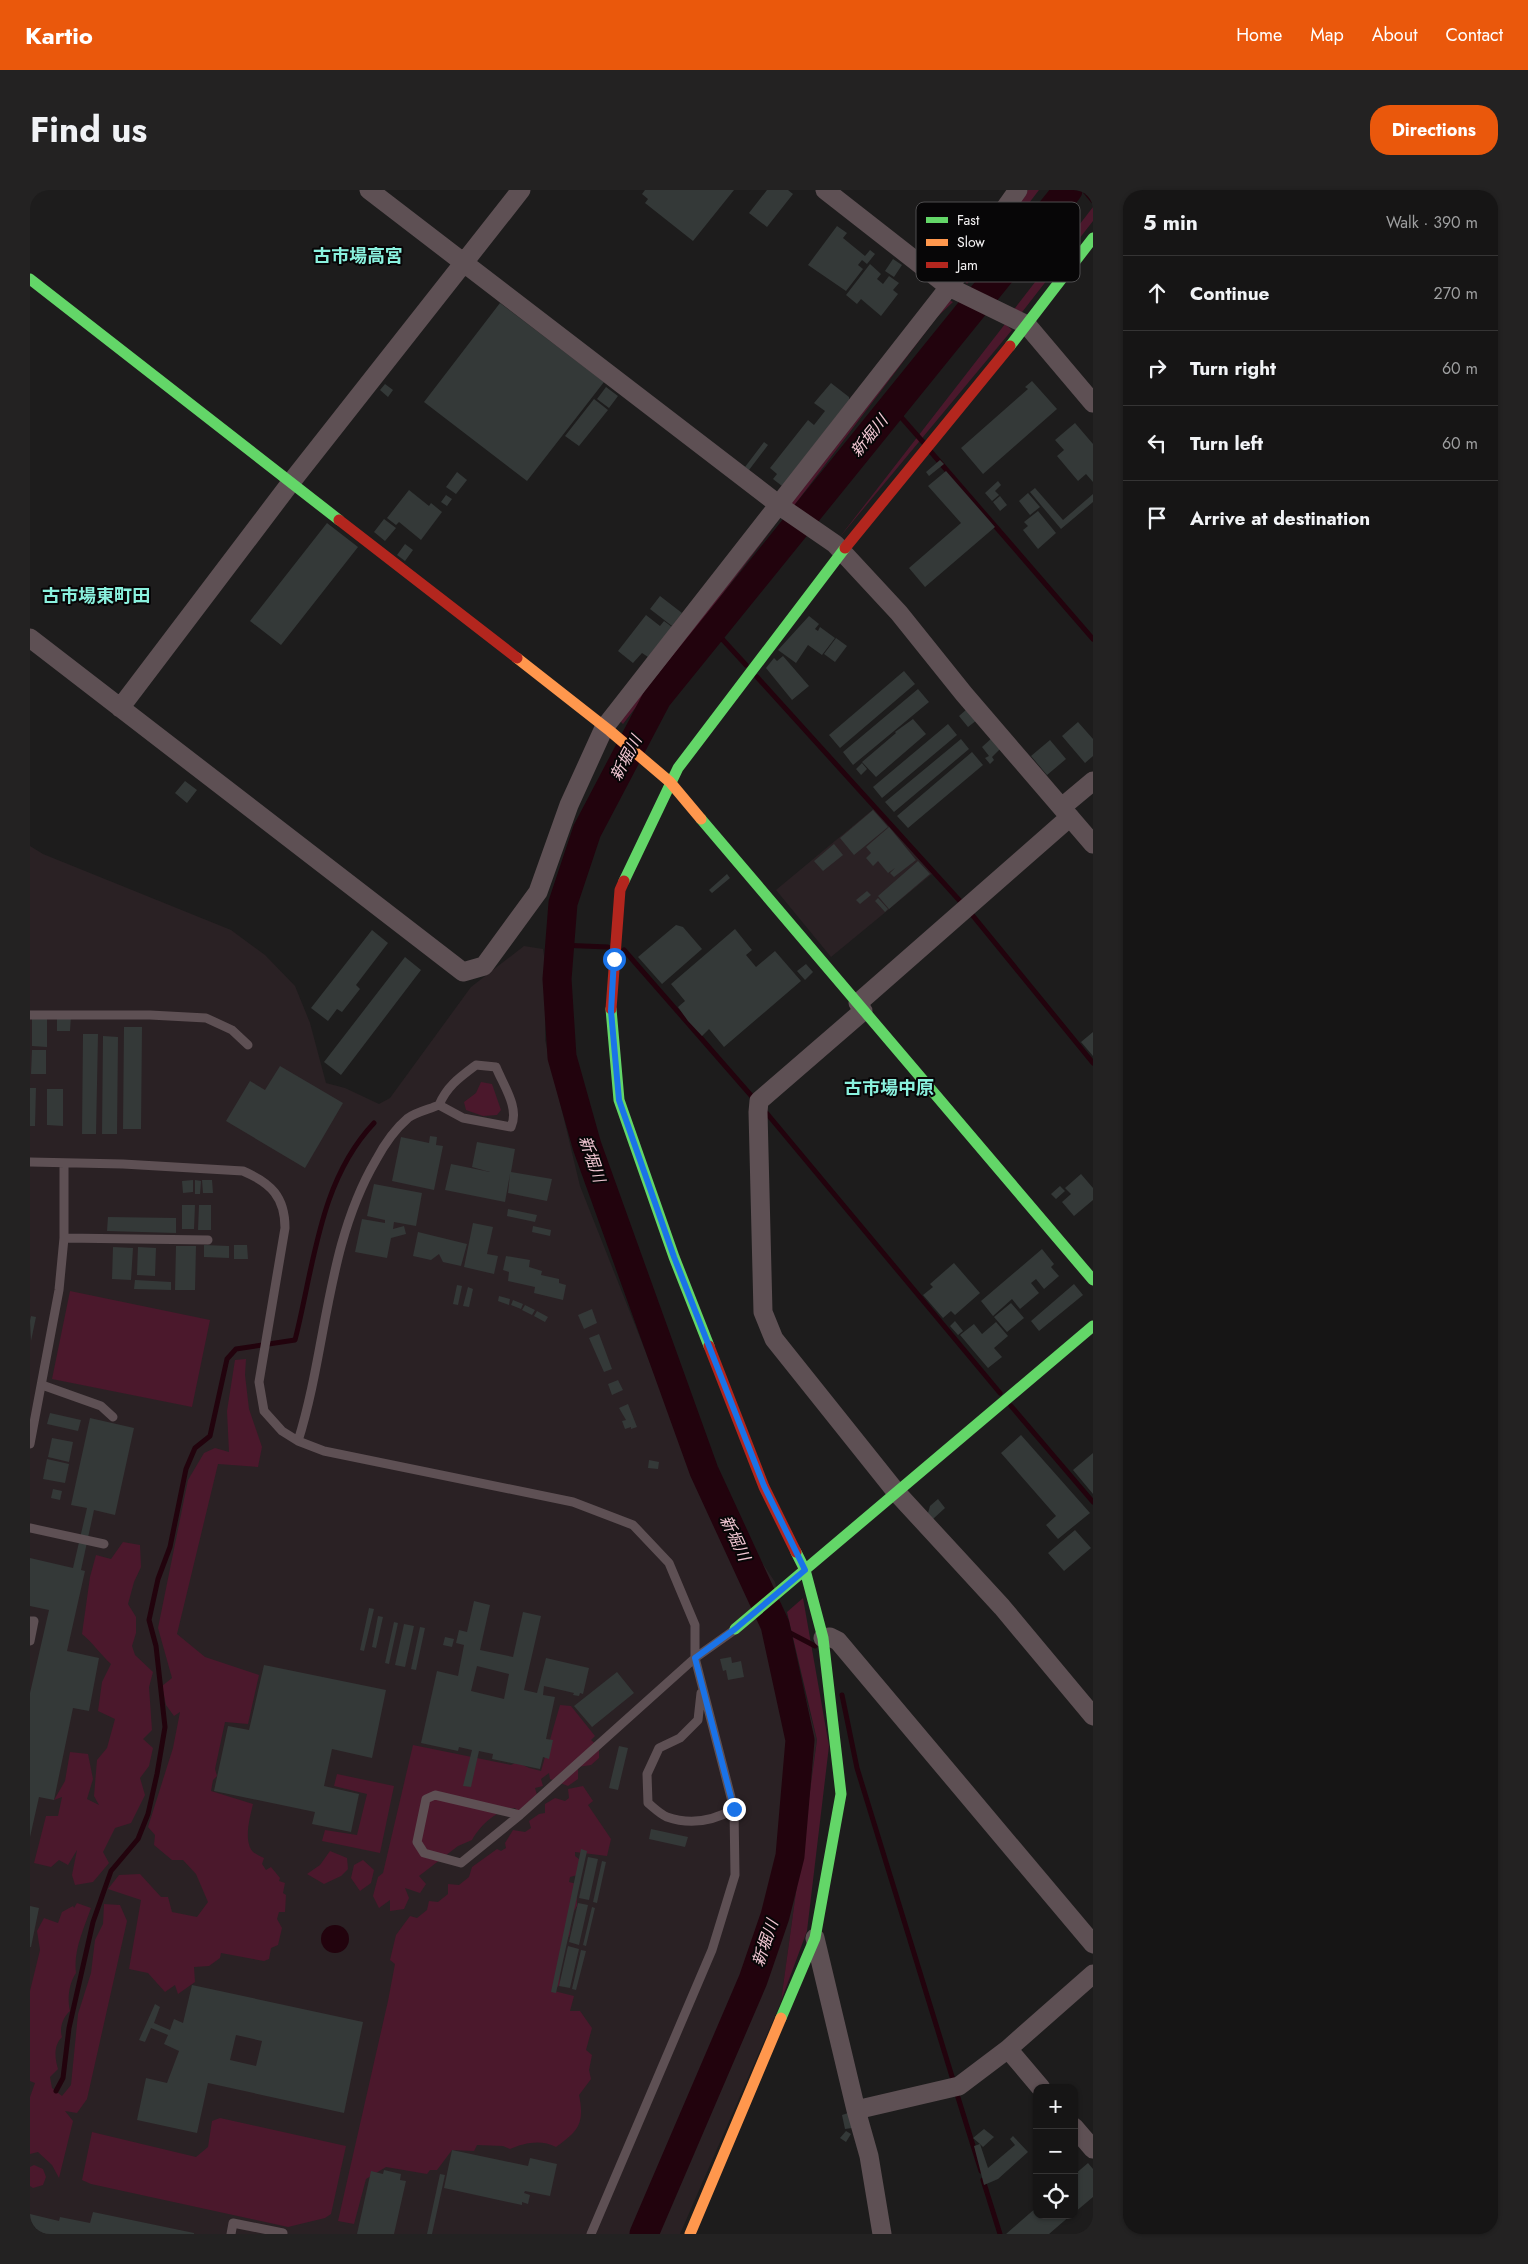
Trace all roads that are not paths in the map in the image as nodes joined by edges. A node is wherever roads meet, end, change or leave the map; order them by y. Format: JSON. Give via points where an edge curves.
{"nodes":[{"id":1,"x":369,"y":190,"type":"edge"},
{"id":2,"x":521,"y":190,"type":"edge"},
{"id":3,"x":825,"y":190,"type":"edge"},
{"id":4,"x":1018,"y":190,"type":"edge"},
{"id":5,"x":1010,"y":202,"type":"edge"},
{"id":6,"x":1093,"y":238,"type":"edge"},
{"id":7,"x":1080,"y":253,"type":"edge"},
{"id":8,"x":916,"y":260,"type":"edge"},
{"id":9,"x":464,"y":264,"type":"junction"},
{"id":10,"x":30,"y":279,"type":"edge"},
{"id":11,"x":945,"y":282,"type":"edge"},
{"id":12,"x":960,"y":282,"type":"edge"},
{"id":13,"x":1054,"y":282,"type":"edge"},
{"id":14,"x":955,"y":290,"type":"junction"},
{"id":15,"x":1019,"y":321,"type":"junction"},
{"id":16,"x":1093,"y":404,"type":"edge"},
{"id":17,"x":292,"y":481,"type":"junction"},
{"id":18,"x":782,"y":507,"type":"junction"},
{"id":19,"x":839,"y":548,"type":"junction"},
{"id":20,"x":30,"y":638,"type":"edge"},
{"id":21,"x":120,"y":708,"type":"junction"},
{"id":22,"x":607,"y":729,"type":"junction"},
{"id":23,"x":667,"y":779,"type":"junction"},
{"id":24,"x":1093,"y":781,"type":"edge"},
{"id":25,"x":1066,"y":812,"type":"junction"},
{"id":26,"x":1093,"y":844,"type":"edge"},
{"id":27,"x":860,"y":1007,"type":"junction"},
{"id":28,"x":30,"y":1015,"type":"edge"},
{"id":29,"x":248,"y":1045,"type":"dead end"},
{"id":30,"x":439,"y":1105,"type":"junction"},
{"id":31,"x":30,"y":1162,"type":"edge"},
{"id":32,"x":64,"y":1163,"type":"junction"},
{"id":33,"x":64,"y":1238,"type":"junction"},
{"id":34,"x":208,"y":1240,"type":"dead end"},
{"id":35,"x":1093,"y":1280,"type":"edge"},
{"id":36,"x":1093,"y":1326,"type":"edge"},
{"id":37,"x":42,"y":1385,"type":"junction"},
{"id":38,"x":113,"y":1417,"type":"dead end"},
{"id":39,"x":298,"y":1442,"type":"junction"},
{"id":40,"x":30,"y":1444,"type":"edge"},
{"id":41,"x":897,"y":1493,"type":"junction"},
{"id":42,"x":30,"y":1528,"type":"edge"},
{"id":43,"x":104,"y":1544,"type":"dead end"},
{"id":44,"x":802,"y":1572,"type":"junction"},
{"id":45,"x":30,"y":1620,"type":"edge"},
{"id":46,"x":735,"y":1629,"type":"joint"},
{"id":47,"x":823,"y":1638,"type":"junction"},
{"id":48,"x":30,"y":1641,"type":"edge"},
{"id":49,"x":695,"y":1658,"type":"junction"},
{"id":50,"x":702,"y":1687,"type":"junction"},
{"id":51,"x":1093,"y":1716,"type":"edge"},
{"id":52,"x":734,"y":1809,"type":"junction"},
{"id":53,"x":520,"y":1815,"type":"junction"},
{"id":54,"x":815,"y":1938,"type":"junction"},
{"id":55,"x":1093,"y":1944,"type":"edge"},
{"id":56,"x":1093,"y":1974,"type":"edge"},
{"id":57,"x":1008,"y":2049,"type":"junction"},
{"id":58,"x":1038,"y":2084,"type":"edge"},
{"id":59,"x":856,"y":2110,"type":"junction"},
{"id":60,"x":1076,"y":2129,"type":"edge"},
{"id":61,"x":1093,"y":2149,"type":"edge"},
{"id":62,"x":283,"y":2233,"type":"edge"},
{"id":63,"x":231,"y":2234,"type":"edge"},
{"id":64,"x":591,"y":2234,"type":"edge"},
{"id":65,"x":690,"y":2234,"type":"edge"},
{"id":66,"x":882,"y":2234,"type":"edge"}],
"edges":[{"from":1,"to":9,"type":"street"},
{"from":2,"to":9,"type":"street"},
{"from":3,"to":8,"type":"street"},
{"from":4,"to":5,"type":"street"},
{"from":6,"to":7,"type":"street"},
{"from":9,"to":17,"type":"street"},
{"from":9,"to":18,"type":"street"},
{"from":10,"to":17,"type":"street"},
{"from":11,"to":14,"type":"street"},
{"from":12,"to":14,"type":"street"},
{"from":13,"to":15,"type":"street"},
{"from":14,"to":15,"type":"street"},
{"from":14,"to":18,"type":"street"},
{"from":15,"to":16,"type":"street"},
{"from":15,"to":19,"type":"street"},
{"from":17,"to":21,"type":"street"},
{"from":17,"to":22,"type":"street"},
{"from":18,"to":19,"type":"street"},
{"from":18,"to":22,"type":"street"},
{"from":19,"to":23,"type":"street"},
{"from":19,"to":25,"type":"street","via":[[899,613]]},
{"from":20,"to":21,"type":"street"},
{"from":21,"to":22,"type":"street","via":[[463,972],[484,966],[538,892],[569,805],[599,736]]},
{"from":22,"to":23,"type":"street"},
{"from":23,"to":27,"type":"street"},
{"from":23,"to":44,"type":"street","via":[[620,890],[611,1011],[619,1100],[674,1257],[764,1486]]},
{"from":24,"to":25,"type":"street"},
{"from":25,"to":26,"type":"street"},
{"from":25,"to":27,"type":"street"},
{"from":27,"to":35,"type":"street"},
{"from":27,"to":41,"type":"street","via":[[760,1102],[763,1312],[774,1338]]},
{"from":28,"to":29,"type":"lane","via":[[150,1014],[206,1018],[232,1030]]},
{"from":30,"to":30,"type":"lane","via":[[463,1118],[511,1127],[515,1118],[496,1067],[476,1065],[454,1081]]},
{"from":30,"to":39,"type":"lane","via":[[409,1117],[387,1140],[353,1207]]},
{"from":31,"to":32,"type":"lane"},
{"from":32,"to":33,"type":"lane"},
{"from":32,"to":39,"type":"lane","via":[[243,1171],[261,1179],[279,1197],[285,1212],[285,1228],[259,1382],[264,1410],[282,1431]]},
{"from":33,"to":34,"type":"lane"},
{"from":33,"to":37,"type":"lane","via":[[59,1290]]},
{"from":36,"to":41,"type":"street"},
{"from":37,"to":38,"type":"lane","via":[[101,1406]]},
{"from":37,"to":40,"type":"lane"},
{"from":39,"to":49,"type":"lane","via":[[324,1451],[574,1502],[632,1525],[669,1563],[695,1625]]},
{"from":41,"to":44,"type":"street"},
{"from":41,"to":51,"type":"street","via":[[1002,1607]]},
{"from":42,"to":43,"type":"lane"},
{"from":44,"to":46,"type":"street"},
{"from":44,"to":47,"type":"street"},
{"from":45,"to":48,"type":"lane","via":[[34,1621]]},
{"from":46,"to":49,"type":"lane"},
{"from":47,"to":54,"type":"street","via":[[840,1794]]},
{"from":47,"to":55,"type":"street","via":[[838,1641]]},
{"from":49,"to":50,"type":"lane"},
{"from":49,"to":53,"type":"lane"},
{"from":50,"to":52,"type":"lane"},
{"from":50,"to":52,"type":"lane","via":[[698,1720],[680,1738],[659,1748],[647,1774],[648,1803],[666,1816],[699,1822]]},
{"from":52,"to":64,"type":"lane","via":[[735,1875],[712,1950]]},
{"from":53,"to":53,"type":"lane","via":[[435,1795],[426,1799],[417,1842],[424,1853],[461,1863]]},
{"from":54,"to":59,"type":"street"},
{"from":54,"to":65,"type":"street"},
{"from":56,"to":57,"type":"street"},
{"from":57,"to":58,"type":"street"},
{"from":57,"to":59,"type":"street","via":[[959,2086]]},
{"from":59,"to":66,"type":"street","via":[[869,2156]]},
{"from":60,"to":61,"type":"street"},
{"from":62,"to":63,"type":"lane","via":[[233,2223]]}]}
